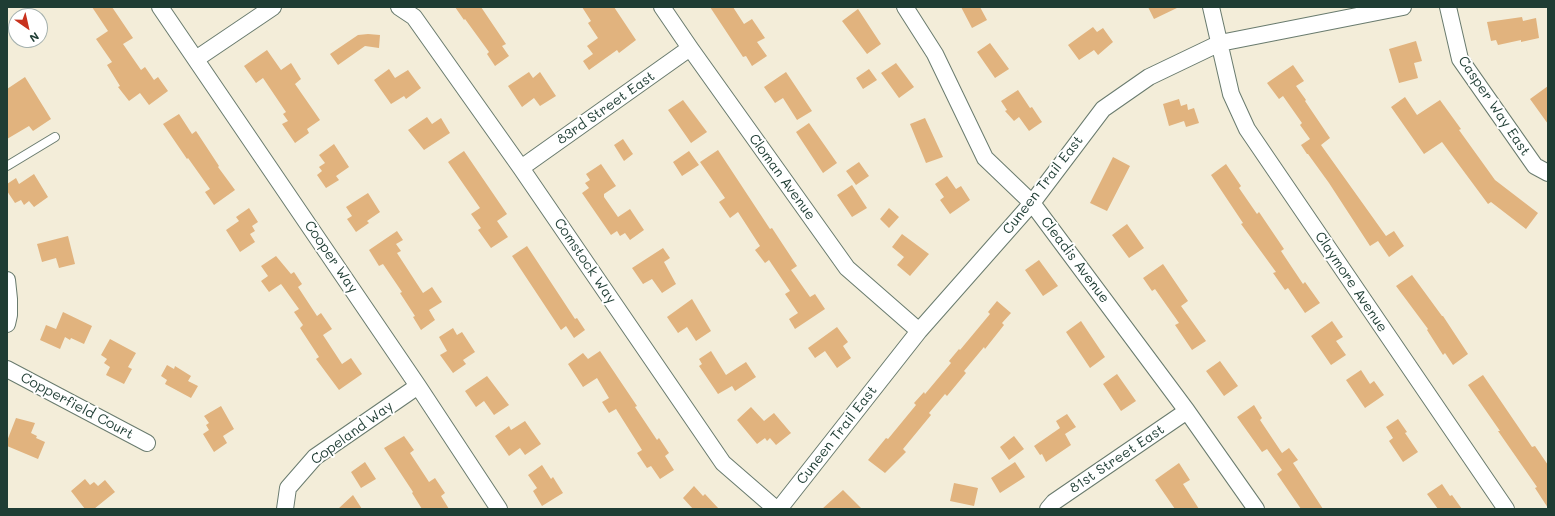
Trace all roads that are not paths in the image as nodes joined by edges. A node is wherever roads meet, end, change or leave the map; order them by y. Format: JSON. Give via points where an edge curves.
{"nodes":[{"id":1,"x":160,"y":7,"type":"edge"},
{"id":2,"x":273,"y":7,"type":"edge"},
{"id":3,"x":400,"y":7,"type":"edge"},
{"id":4,"x":662,"y":7,"type":"edge"},
{"id":5,"x":905,"y":7,"type":"edge"},
{"id":6,"x":1211,"y":7,"type":"edge"},
{"id":7,"x":1403,"y":7,"type":"edge"},
{"id":8,"x":1448,"y":7,"type":"edge"},
{"id":9,"x":1220,"y":43,"type":"junction"},
{"id":10,"x":690,"y":48,"type":"junction"},
{"id":11,"x":196,"y":59,"type":"junction"},
{"id":12,"x":56,"y":137,"type":"dead end"},
{"id":13,"x":7,"y":166,"type":"edge"},
{"id":14,"x":522,"y":168,"type":"junction"},
{"id":15,"x":1548,"y":173,"type":"edge"},
{"id":16,"x":1032,"y":203,"type":"junction"},
{"id":17,"x":7,"y":280,"type":"edge"},
{"id":18,"x":7,"y":324,"type":"edge"},
{"id":19,"x":920,"y":331,"type":"junction"},
{"id":20,"x":7,"y":369,"type":"edge"},
{"id":21,"x":418,"y":386,"type":"junction"},
{"id":22,"x":1187,"y":411,"type":"junction"},
{"id":23,"x":147,"y":443,"type":"dead end"},
{"id":24,"x":285,"y":509,"type":"edge"},
{"id":25,"x":499,"y":509,"type":"edge"},
{"id":26,"x":776,"y":509,"type":"edge"},
{"id":27,"x":779,"y":509,"type":"edge"},
{"id":28,"x":1048,"y":509,"type":"edge"},
{"id":29,"x":1256,"y":509,"type":"edge"},
{"id":30,"x":1506,"y":509,"type":"edge"}],
"edges":[{"from":1,"to":11,"type":"street","name":"Cooper Way"},
{"from":2,"to":11,"type":"street"},
{"from":3,"to":14,"type":"street","name":"Comstock Way","via":[[414,17]]},
{"from":4,"to":10,"type":"street","name":"Cloman Avenue"},
{"from":5,"to":16,"type":"street","name":"Cleadis Avenue","via":[[935,54],[985,158]]},
{"from":6,"to":9,"type":"street","name":"Claymore Avenue"},
{"from":7,"to":9,"type":"street","name":"Cuneen Trail East"},
{"from":8,"to":15,"type":"street","name":"Casper Way East","via":[[1460,60],[1535,166]]},
{"from":9,"to":16,"type":"street","name":"Cuneen Trail East","via":[[1149,77],[1103,109]]},
{"from":9,"to":30,"type":"street","name":"Claymore Avenue","via":[[1231,94],[1247,129]]},
{"from":10,"to":14,"type":"street","name":"83rd Street East"},
{"from":10,"to":19,"type":"street","name":"Cloman Avenue","via":[[847,268]]},
{"from":11,"to":21,"type":"street","name":"Cooper Way"},
{"from":12,"to":13,"type":"lane"},
{"from":14,"to":26,"type":"street","name":"Comstock Way","via":[[723,463]]},
{"from":16,"to":19,"type":"street","name":"Cuneen Trail East"},
{"from":16,"to":22,"type":"street","name":"Cleadis Avenue"},
{"from":17,"to":18,"type":"street","via":[[10,299]]},
{"from":19,"to":27,"type":"street","name":"Cuneen Trail East"},
{"from":20,"to":23,"type":"street","name":"Copperfield Court"},
{"from":21,"to":24,"type":"street","name":"Copeland Way","via":[[315,457],[288,488]]},
{"from":21,"to":25,"type":"street","name":"Cooper Way"},
{"from":22,"to":28,"type":"street","name":"81st Street East","via":[[1054,502]]},
{"from":22,"to":29,"type":"street","name":"Cleadis Avenue"}]}
